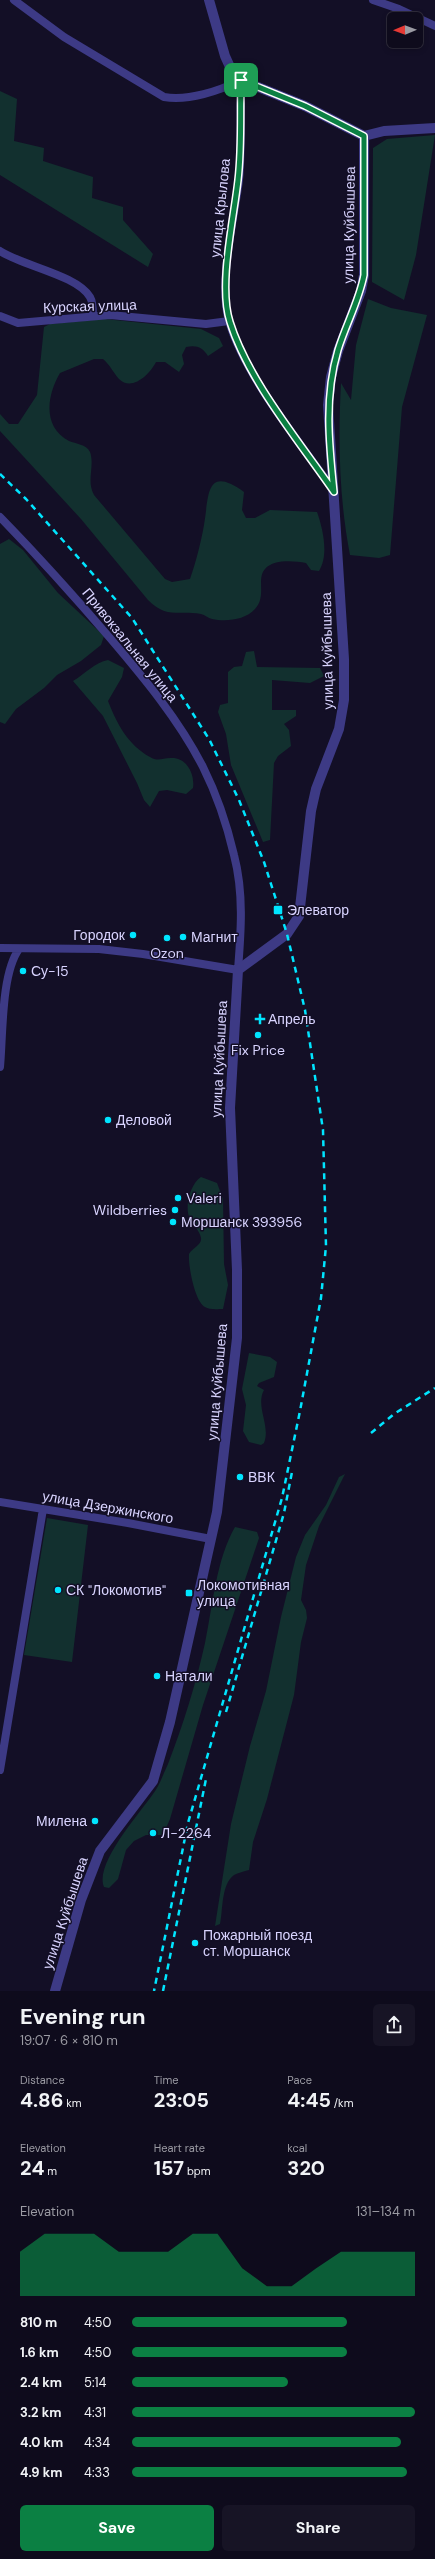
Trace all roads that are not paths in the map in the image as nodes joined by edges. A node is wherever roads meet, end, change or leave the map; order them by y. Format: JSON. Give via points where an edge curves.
{"nodes":[{"id":1,"x":14,"y":0,"type":"edge"},
{"id":2,"x":209,"y":0,"type":"edge"},
{"id":3,"x":373,"y":0,"type":"edge"},
{"id":4,"x":435,"y":26,"type":"edge"},
{"id":5,"x":241,"y":80,"type":"junction"},
{"id":6,"x":435,"y":128,"type":"edge"},
{"id":7,"x":364,"y":136,"type":"junction"},
{"id":8,"x":0,"y":251,"type":"edge"},
{"id":9,"x":0,"y":316,"type":"edge"},
{"id":10,"x":93,"y":316,"type":"junction"},
{"id":11,"x":229,"y":320,"type":"junction"},
{"id":12,"x":334,"y":492,"type":"junction"},
{"id":13,"x":0,"y":517,"type":"edge"},
{"id":14,"x":0,"y":948,"type":"edge"},
{"id":15,"x":19,"y":948,"type":"junction"},
{"id":16,"x":238,"y":970,"type":"junction"},
{"id":17,"x":0,"y":1067,"type":"edge"},
{"id":18,"x":0,"y":1502,"type":"edge"},
{"id":19,"x":43,"y":1509,"type":"junction"},
{"id":20,"x":211,"y":1539,"type":"junction"},
{"id":21,"x":0,"y":1770,"type":"edge"},
{"id":22,"x":55,"y":1991,"type":"edge"}],
"edges":[{"from":1,"to":5,"type":"street","via":[[64,37],[164,97],[200,94]]},
{"from":2,"to":5,"type":"street","via":[[225,56]]},
{"from":3,"to":4,"type":"street"},
{"from":5,"to":7,"type":"street","via":[[305,106]]},
{"from":5,"to":11,"type":"street","name":"улица Крылова","via":[[239,179],[228,254]]},
{"from":6,"to":7,"type":"street","via":[[391,130]]},
{"from":7,"to":12,"type":"street","name":"улица Куйбышева","via":[[364,275],[361,291],[338,351],[331,377],[328,405]]},
{"from":8,"to":10,"type":"street","via":[[14,261],[55,274],[78,285],[90,297]]},
{"from":9,"to":10,"type":"street","name":"Курская улица","via":[[18,322]]},
{"from":10,"to":11,"type":"street","name":"Курская улица","via":[[138,316],[206,324]]},
{"from":11,"to":12,"type":"street","name":"улица Крылова","via":[[239,345],[284,420]]},
{"from":12,"to":16,"type":"street","name":"улица Куйбышева","via":[[344,659],[344,700],[339,729],[316,789],[311,811],[299,916],[287,934]]},
{"from":13,"to":16,"type":"street","name":"Привокзальная улица","via":[[48,566],[148,682],[203,767],[220,806],[235,856],[241,921]]},
{"from":14,"to":15,"type":"street"},
{"from":15,"to":16,"type":"street","via":[[113,951]]},
{"from":15,"to":17,"type":"street","via":[[10,964],[7,979]]},
{"from":16,"to":20,"type":"street","name":"улица Куйбышева","via":[[230,1122],[237,1270],[237,1338],[225,1453]]},
{"from":18,"to":19,"type":"street","name":"улица Дзержинского"},
{"from":19,"to":20,"type":"street","name":"улица Дзержинского"},
{"from":19,"to":21,"type":"street"},
{"from":20,"to":22,"type":"street","name":"улица Куйбышева","via":[[170,1722],[153,1781],[100,1851],[82,1900]]}]}
